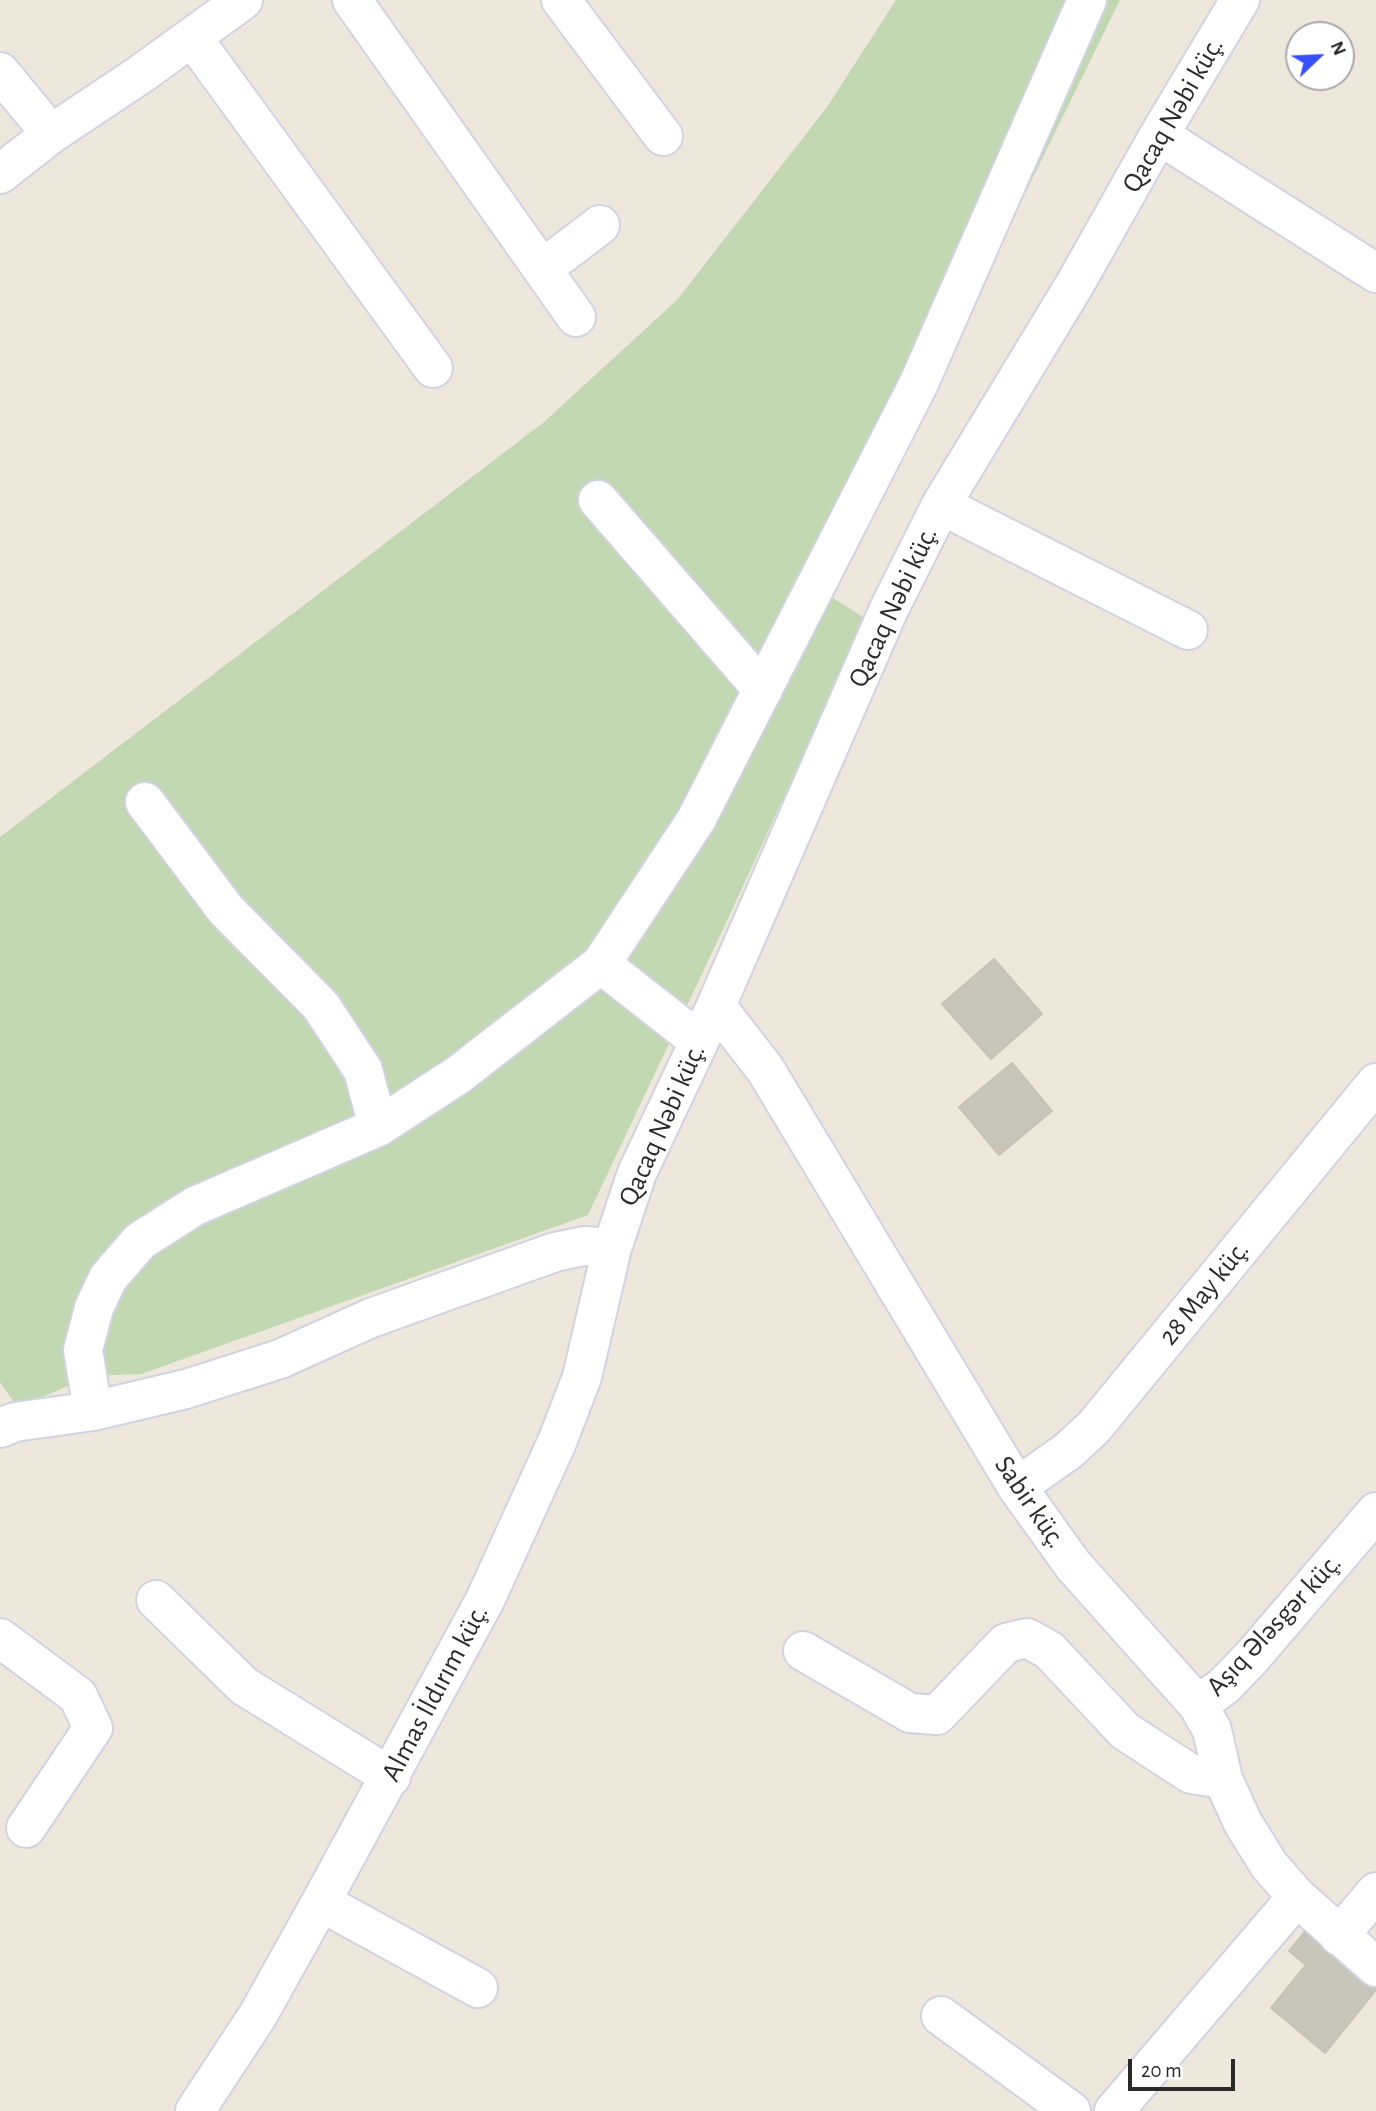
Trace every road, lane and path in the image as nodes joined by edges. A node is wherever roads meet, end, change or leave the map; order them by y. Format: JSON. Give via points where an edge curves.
{"nodes":[{"id":1,"x":243,"y":0,"type":"edge"},
{"id":2,"x":352,"y":0,"type":"edge"},
{"id":3,"x":561,"y":0,"type":"edge"},
{"id":4,"x":1087,"y":0,"type":"edge"},
{"id":5,"x":1240,"y":0,"type":"edge"},
{"id":6,"x":192,"y":37,"type":"junction"},
{"id":7,"x":0,"y":72,"type":"edge"},
{"id":8,"x":51,"y":134,"type":"junction"},
{"id":9,"x":1159,"y":135,"type":"junction"},
{"id":10,"x":663,"y":136,"type":"dead end"},
{"id":11,"x":0,"y":174,"type":"edge"},
{"id":12,"x":600,"y":225,"type":"dead end"},
{"id":13,"x":542,"y":270,"type":"junction"},
{"id":14,"x":1376,"y":274,"type":"edge"},
{"id":15,"x":576,"y":317,"type":"dead end"},
{"id":16,"x":433,"y":368,"type":"dead end"},
{"id":17,"x":598,"y":500,"type":"dead end"},
{"id":18,"x":941,"y":505,"type":"junction"},
{"id":19,"x":1188,"y":630,"type":"dead end"},
{"id":20,"x":763,"y":690,"type":"junction"},
{"id":21,"x":145,"y":802,"type":"dead end"},
{"id":22,"x":601,"y":964,"type":"junction"},
{"id":23,"x":716,"y":1006,"type":"junction"},
{"id":24,"x":699,"y":1041,"type":"junction"},
{"id":25,"x":1376,"y":1083,"type":"edge"},
{"id":26,"x":378,"y":1127,"type":"junction"},
{"id":27,"x":612,"y":1248,"type":"junction"},
{"id":28,"x":93,"y":1410,"type":"junction"},
{"id":29,"x":0,"y":1428,"type":"edge"},
{"id":30,"x":1017,"y":1488,"type":"junction"},
{"id":31,"x":1376,"y":1512,"type":"edge"},
{"id":32,"x":156,"y":1600,"type":"dead end"},
{"id":33,"x":0,"y":1638,"type":"edge"},
{"id":34,"x":803,"y":1651,"type":"dead end"},
{"id":35,"x":1198,"y":1705,"type":"junction"},
{"id":36,"x":391,"y":1777,"type":"junction"},
{"id":37,"x":1223,"y":1779,"type":"junction"},
{"id":38,"x":26,"y":1828,"type":"dead end"},
{"id":39,"x":1376,"y":1892,"type":"edge"},
{"id":40,"x":1297,"y":1896,"type":"junction"},
{"id":41,"x":321,"y":1902,"type":"junction"},
{"id":42,"x":1339,"y":1936,"type":"junction"},
{"id":43,"x":1376,"y":1967,"type":"edge"},
{"id":44,"x":478,"y":1988,"type":"dead end"},
{"id":45,"x":941,"y":2016,"type":"dead end"},
{"id":46,"x":195,"y":2111,"type":"edge"},
{"id":47,"x":1071,"y":2111,"type":"edge"},
{"id":48,"x":1114,"y":2111,"type":"edge"}],
"edges":[{"from":1,"to":6,"type":"street"},
{"from":2,"to":13,"type":"street"},
{"from":3,"to":10,"type":"street"},
{"from":4,"to":20,"type":"street","via":[[919,383]]},
{"from":5,"to":9,"type":"street","name":"Qacaq Nəbi küç."},
{"from":6,"to":8,"type":"street"},
{"from":6,"to":16,"type":"street"},
{"from":7,"to":8,"type":"street"},
{"from":8,"to":11,"type":"street"},
{"from":9,"to":14,"type":"street"},
{"from":9,"to":18,"type":"street","name":"Qacaq Nəbi küç.","via":[[1075,285]]},
{"from":12,"to":13,"type":"street"},
{"from":13,"to":15,"type":"street"},
{"from":17,"to":20,"type":"street"},
{"from":18,"to":19,"type":"street"},
{"from":18,"to":23,"type":"street","name":"Qacaq Nəbi küç.","via":[[889,609]]},
{"from":20,"to":22,"type":"street","via":[[696,820]]},
{"from":21,"to":26,"type":"street","via":[[226,910],[321,1006],[363,1070]]},
{"from":22,"to":24,"type":"street"},
{"from":22,"to":26,"type":"street","via":[[458,1075]]},
{"from":23,"to":24,"type":"street","name":"Qacaq Nəbi küç."},
{"from":23,"to":30,"type":"street","name":"Sabir küç.","via":[[765,1069]]},
{"from":24,"to":27,"type":"street","name":"Qacaq Nəbi küç.","via":[[636,1173]]},
{"from":25,"to":30,"type":"street","name":"28 May küç.","via":[[1094,1427]]},
{"from":26,"to":28,"type":"street","via":[[195,1206],[140,1241],[107,1278],[94,1308],[83,1350]]},
{"from":27,"to":28,"type":"street","via":[[555,1251],[370,1318],[280,1359],[186,1389]]},
{"from":27,"to":36,"type":"street","name":"Almas İldırım küç.","via":[[582,1377],[557,1442],[485,1600]]},
{"from":28,"to":29,"type":"street"},
{"from":30,"to":35,"type":"street","name":"Sabir küç.","via":[[1073,1565]]},
{"from":31,"to":35,"type":"street","name":"Aşıq Ələsgər küç.","via":[[1252,1657]]},
{"from":32,"to":36,"type":"street","via":[[244,1686]]},
{"from":33,"to":38,"type":"street","via":[[78,1696],[93,1728]]},
{"from":34,"to":37,"type":"street","via":[[910,1713],[937,1715],[1006,1643],[1027,1638],[1049,1650],[1125,1731],[1191,1774]]},
{"from":35,"to":37,"type":"street","name":"Sabir küç.","via":[[1212,1730]]},
{"from":36,"to":41,"type":"street","name":"Almas İldırım küç."},
{"from":37,"to":40,"type":"street","name":"Sabir küç.","via":[[1269,1865]]},
{"from":39,"to":42,"type":"street"},
{"from":40,"to":42,"type":"street","name":"Sabir küç."},
{"from":40,"to":48,"type":"street"},
{"from":41,"to":44,"type":"street"},
{"from":41,"to":46,"type":"street","name":"Almas İldırım küç.","via":[[258,2015]]},
{"from":42,"to":43,"type":"street","name":"Sabir küç."},
{"from":45,"to":47,"type":"street"}]}
